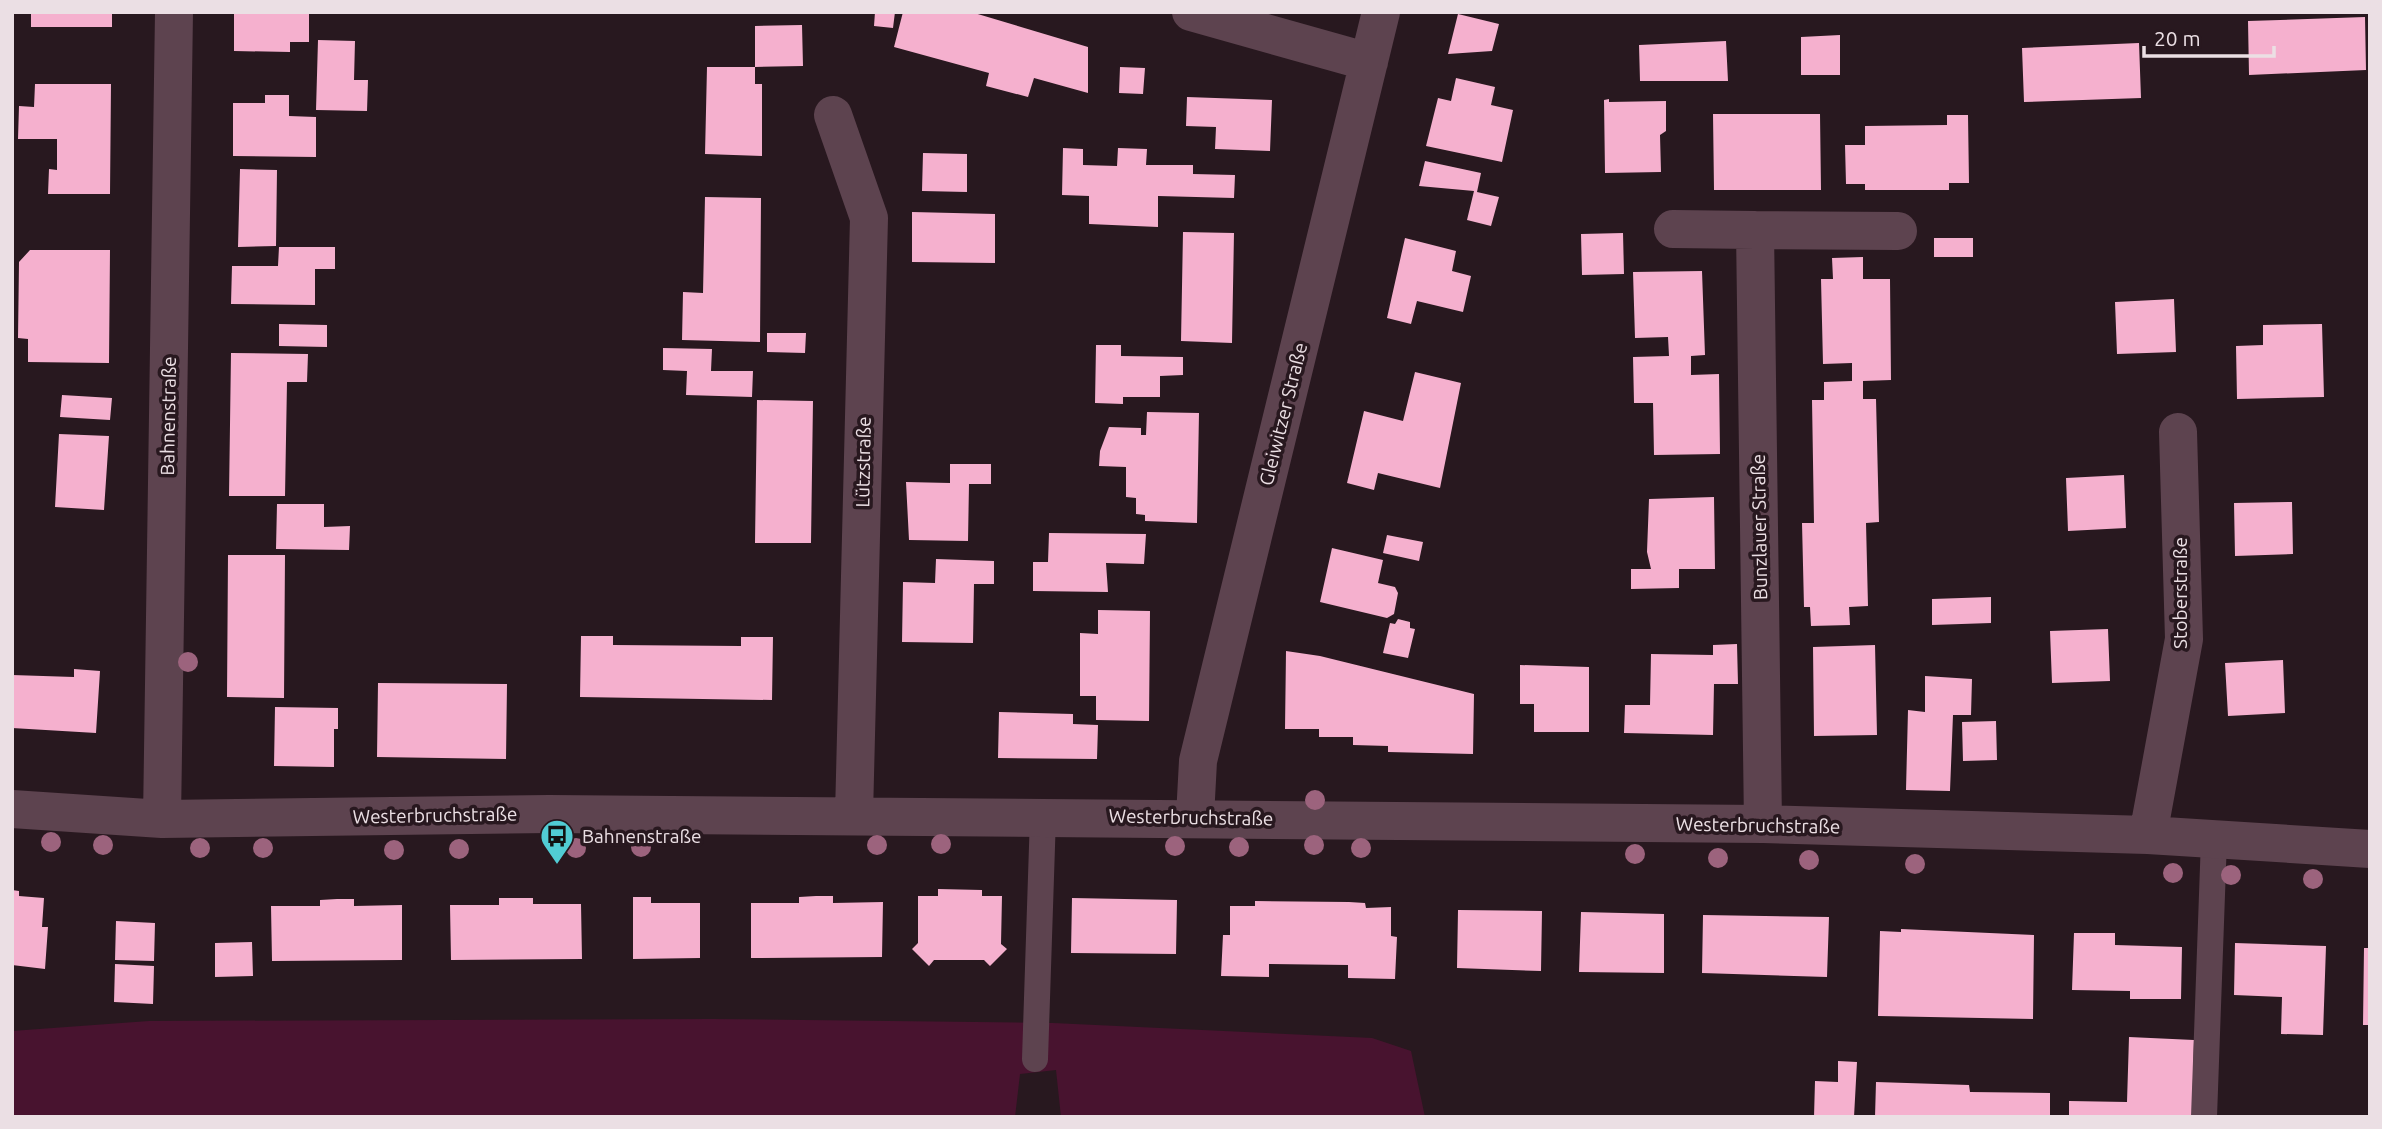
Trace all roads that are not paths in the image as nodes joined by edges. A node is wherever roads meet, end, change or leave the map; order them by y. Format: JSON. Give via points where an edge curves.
{"nodes":[{"id":1,"x":174,"y":12,"type":"edge"},
{"id":2,"x":1191,"y":12,"type":"edge"},
{"id":3,"x":1381,"y":12,"type":"edge"},
{"id":4,"x":1369,"y":62,"type":"junction"},
{"id":5,"x":833,"y":115,"type":"dead end"},
{"id":6,"x":1673,"y":229,"type":"dead end"},
{"id":7,"x":1755,"y":230,"type":"junction"},
{"id":8,"x":1898,"y":231,"type":"dead end"},
{"id":9,"x":2178,"y":432,"type":"dead end"},
{"id":10,"x":12,"y":810,"type":"edge"},
{"id":11,"x":854,"y":815,"type":"junction"},
{"id":12,"x":1043,"y":816,"type":"junction"},
{"id":13,"x":1195,"y":817,"type":"junction"},
{"id":14,"x":162,"y":819,"type":"junction"},
{"id":15,"x":1763,"y":824,"type":"junction"},
{"id":16,"x":2148,"y":835,"type":"junction"},
{"id":17,"x":2214,"y":839,"type":"junction"},
{"id":18,"x":2370,"y":849,"type":"edge"},
{"id":19,"x":1035,"y":1059,"type":"dead end"},
{"id":20,"x":2204,"y":1117,"type":"edge"}],
"edges":[{"from":1,"to":14,"type":"street","name":"Bahnenstraße"},
{"from":2,"to":4,"type":"street"},
{"from":3,"to":4,"type":"street","name":"Gleiwitzer Straße"},
{"from":4,"to":13,"type":"street","name":"Gleiwitzer Straße","via":[[1198,761]]},
{"from":5,"to":11,"type":"street","name":"Lützstraße","via":[[869,218]]},
{"from":6,"to":7,"type":"street"},
{"from":7,"to":8,"type":"street"},
{"from":7,"to":15,"type":"street","name":"Bunzlauer Straße"},
{"from":9,"to":16,"type":"street","name":"Stoberstraße","via":[[2184,639]]},
{"from":10,"to":14,"type":"street","name":"Westerbruchstraße"},
{"from":11,"to":12,"type":"street","name":"Westerbruchstraße"},
{"from":11,"to":14,"type":"street","name":"Westerbruchstraße"},
{"from":12,"to":13,"type":"street","name":"Westerbruchstraße"},
{"from":12,"to":19,"type":"lane"},
{"from":13,"to":15,"type":"street","name":"Westerbruchstraße"},
{"from":15,"to":16,"type":"street","name":"Westerbruchstraße"},
{"from":16,"to":17,"type":"street","name":"Westerbruchstraße"},
{"from":17,"to":18,"type":"street","name":"Westerbruchstraße"},
{"from":17,"to":20,"type":"lane"}]}
